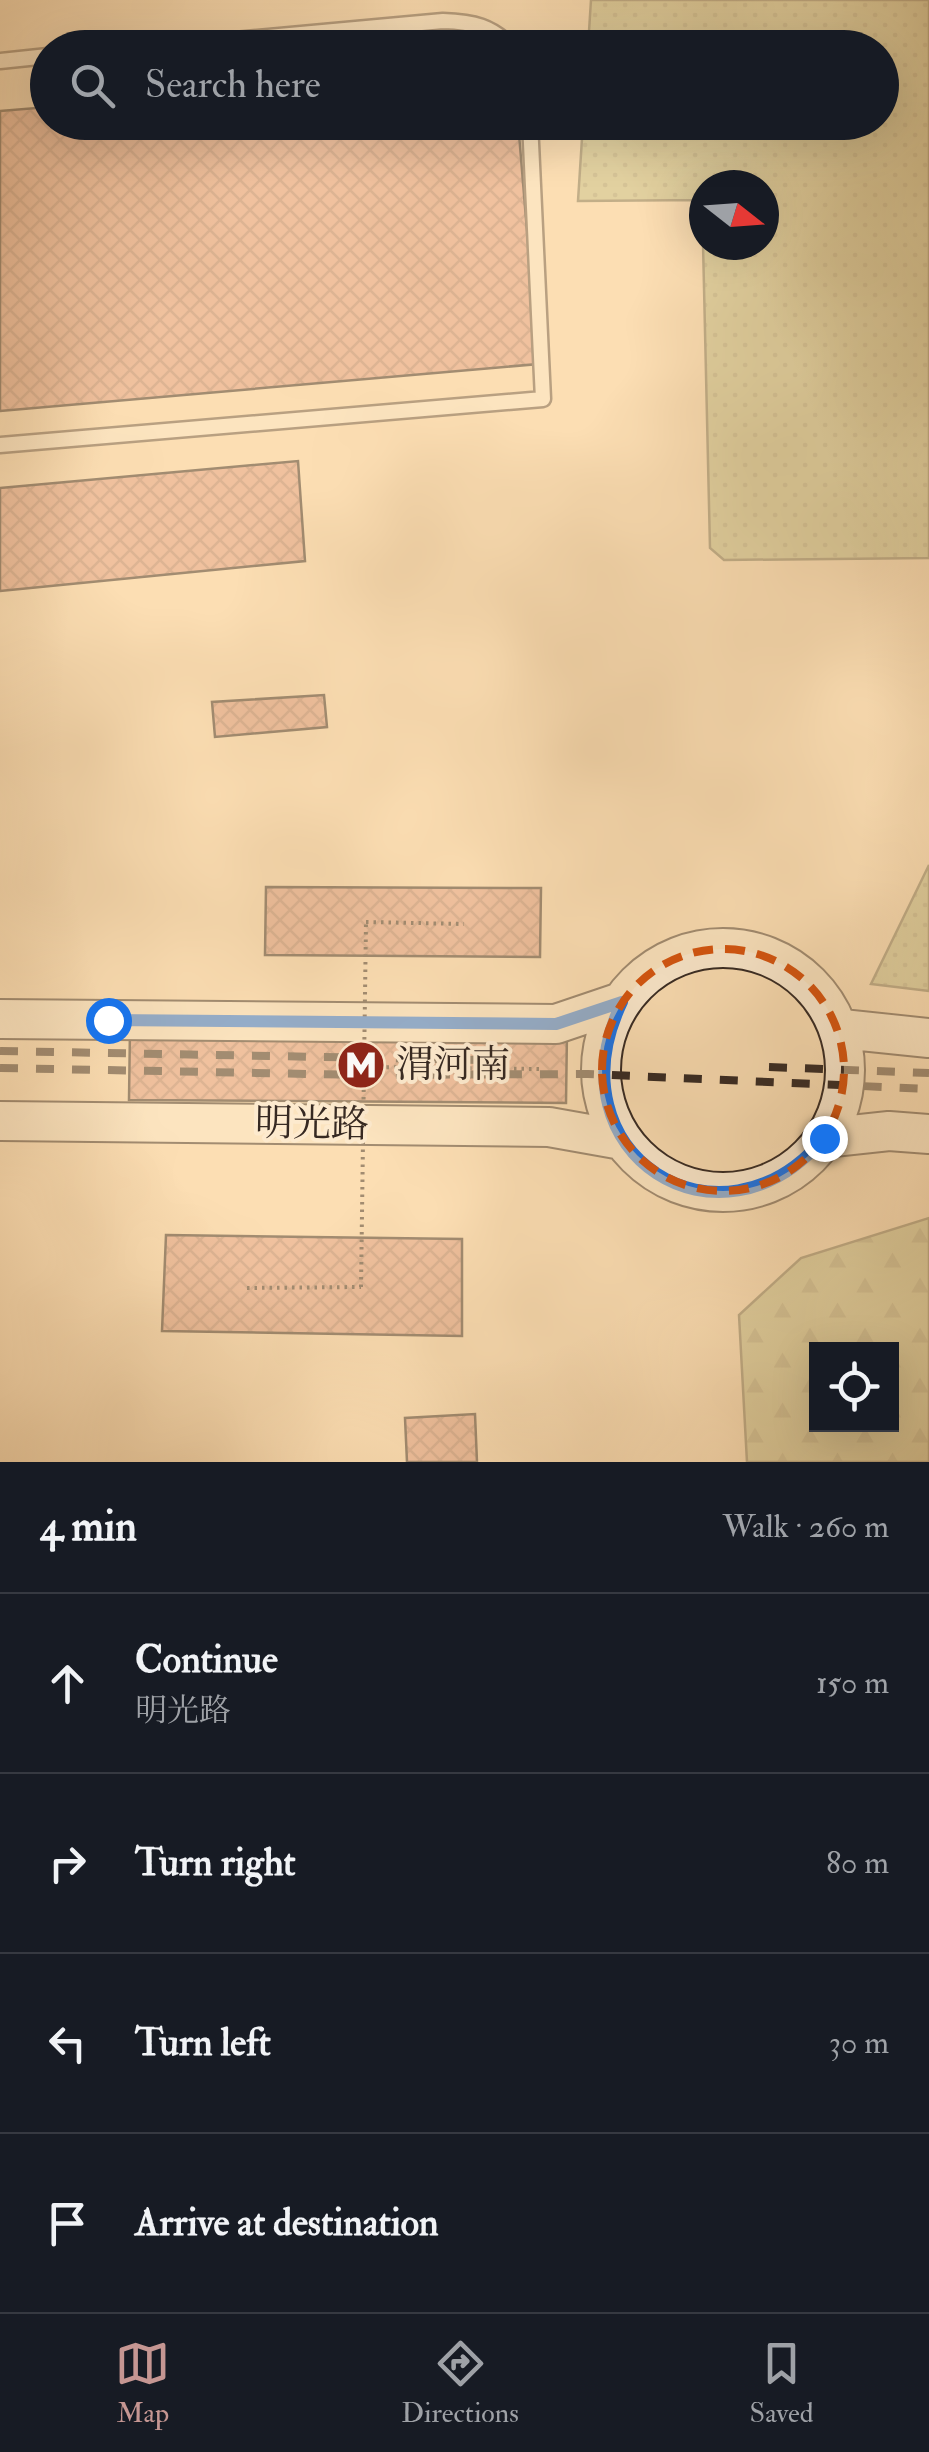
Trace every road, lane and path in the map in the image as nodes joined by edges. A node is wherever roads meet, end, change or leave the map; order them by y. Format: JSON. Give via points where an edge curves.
{"nodes":[{"id":1,"x":345,"y":30,"type":"edge"},
{"id":2,"x":494,"y":30,"type":"edge"},
{"id":3,"x":30,"y":58,"type":"edge"},
{"id":4,"x":0,"y":61,"type":"edge"},
{"id":5,"x":531,"y":140,"type":"edge"},
{"id":6,"x":0,"y":445,"type":"edge"},
{"id":7,"x":464,"y":924,"type":"dead end"},
{"id":8,"x":622,"y":1002,"type":"junction"},
{"id":9,"x":0,"y":1019,"type":"edge"},
{"id":10,"x":842,"y":1029,"type":"junction"},
{"id":11,"x":929,"y":1038,"type":"edge"},
{"id":12,"x":364,"y":1067,"type":"junction"},
{"id":13,"x":539,"y":1070,"type":"dead end"},
{"id":14,"x":0,"y":1121,"type":"edge"},
{"id":15,"x":929,"y":1134,"type":"edge"},
{"id":16,"x":824,"y":1138,"type":"junction"},
{"id":17,"x":622,"y":1140,"type":"junction"},
{"id":18,"x":247,"y":1288,"type":"dead end"}],
"edges":[{"from":1,"to":2,"type":"lane","via":[[443,21]]},
{"from":3,"to":4,"type":"lane"},
{"from":5,"to":6,"type":"lane","via":[[543,399]]},
{"from":7,"to":12,"type":"path","bridge":true,"via":[[366,922]]},
{"from":8,"to":9,"type":"main road","via":[[556,1024]]},
{"from":8,"to":10,"type":"main road","via":[[650,972],[674,959],[728,948],[768,956],[803,978]]},
{"from":8,"to":17,"type":"main road","via":[[606,1035],[600,1071],[606,1107]]},
{"from":10,"to":11,"type":"main road"},
{"from":10,"to":16,"type":"main road","via":[[844,1090]]},
{"from":12,"to":13,"type":"path"},
{"from":12,"to":18,"type":"path","bridge":true,"via":[[360,1287]]},
{"from":14,"to":17,"type":"main road","name":"明光路","via":[[549,1126]]},
{"from":15,"to":16,"type":"main road"},
{"from":16,"to":17,"type":"main road","via":[[804,1162],[769,1184],[729,1193],[688,1188],[650,1170]]}]}
